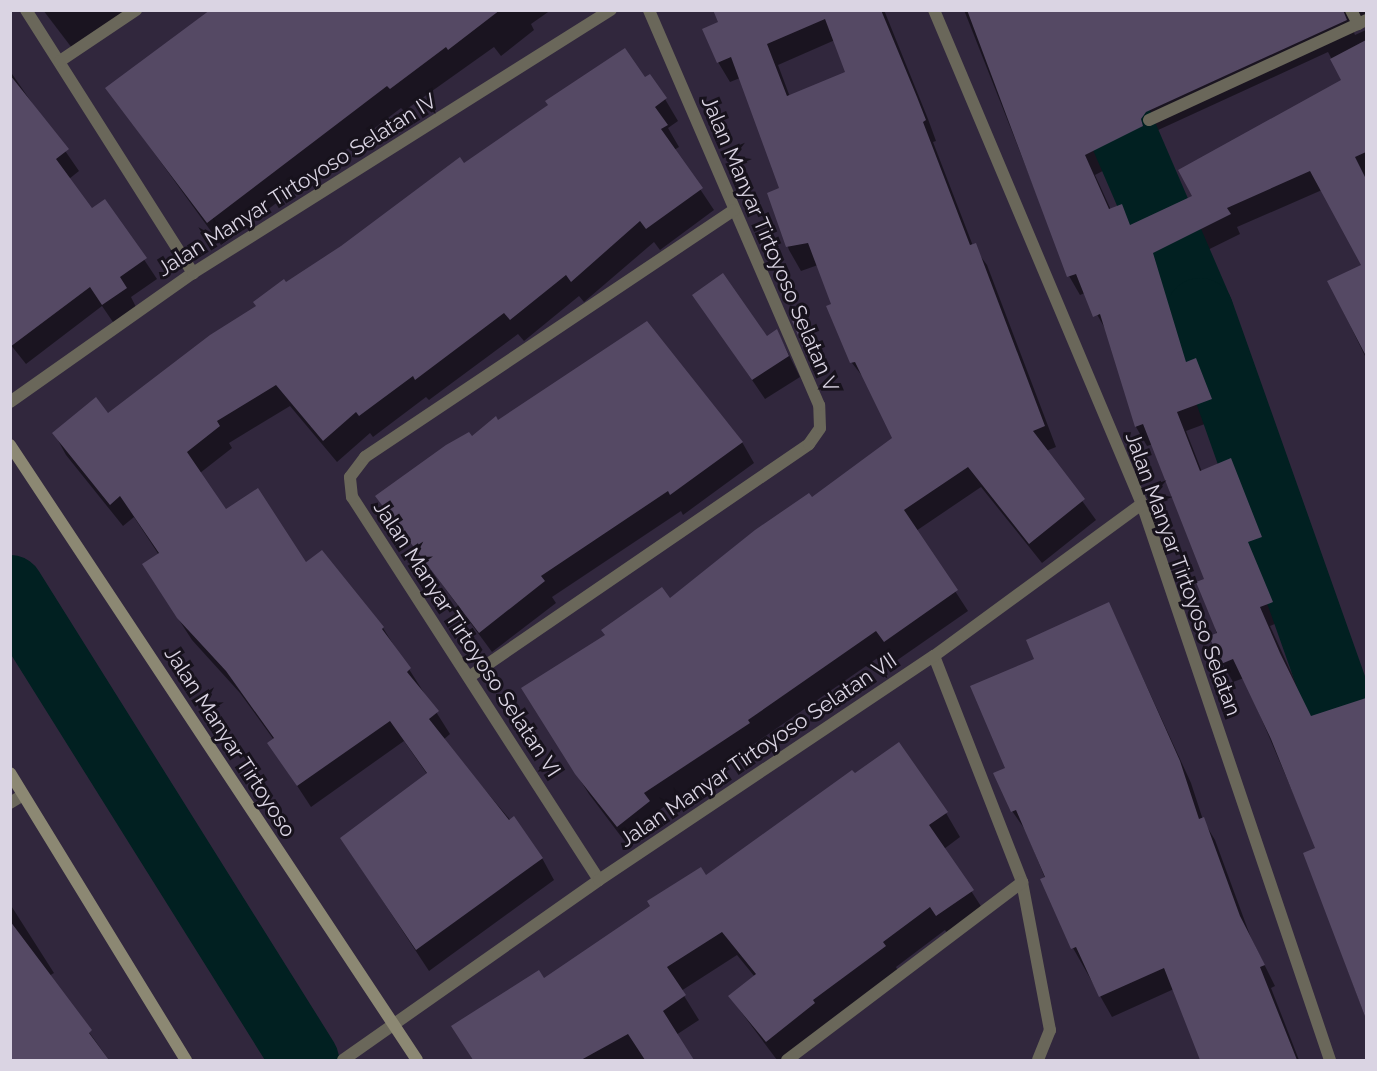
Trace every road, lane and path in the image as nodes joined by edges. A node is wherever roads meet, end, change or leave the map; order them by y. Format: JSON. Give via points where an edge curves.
{"nodes":[{"id":1,"x":26,"y":10,"type":"edge"},
{"id":2,"x":136,"y":10,"type":"edge"},
{"id":3,"x":611,"y":10,"type":"edge"},
{"id":4,"x":649,"y":10,"type":"edge"},
{"id":5,"x":934,"y":10,"type":"edge"},
{"id":6,"x":1351,"y":10,"type":"edge"},
{"id":7,"x":1362,"y":22,"type":"edge"},
{"id":8,"x":60,"y":61,"type":"junction"},
{"id":9,"x":1149,"y":120,"type":"dead end"},
{"id":10,"x":734,"y":210,"type":"junction"},
{"id":11,"x":193,"y":273,"type":"junction"},
{"id":12,"x":10,"y":402,"type":"edge"},
{"id":13,"x":10,"y":445,"type":"edge"},
{"id":14,"x":1142,"y":504,"type":"junction"},
{"id":15,"x":934,"y":656,"type":"junction"},
{"id":16,"x":469,"y":676,"type":"junction"},
{"id":17,"x":10,"y":773,"type":"edge"},
{"id":18,"x":23,"y":795,"type":"junction"},
{"id":19,"x":10,"y":803,"type":"edge"},
{"id":20,"x":599,"y":880,"type":"junction"},
{"id":21,"x":1022,"y":882,"type":"junction"},
{"id":22,"x":392,"y":1024,"type":"junction"},
{"id":23,"x":186,"y":1060,"type":"edge"},
{"id":24,"x":344,"y":1060,"type":"edge"},
{"id":25,"x":417,"y":1060,"type":"edge"},
{"id":26,"x":787,"y":1060,"type":"edge"},
{"id":27,"x":1038,"y":1060,"type":"edge"},
{"id":28,"x":1330,"y":1060,"type":"edge"}],
"edges":[{"from":1,"to":8,"type":"street"},
{"from":2,"to":8,"type":"street"},
{"from":3,"to":11,"type":"street","name":"Jalan Manyar Tirtoyoso Selatan IV"},
{"from":4,"to":10,"type":"street","name":"Jalan Manyar Tirtoyoso Selatan V"},
{"from":5,"to":14,"type":"street","name":"Jalan Manyar Tirtoyoso Selatan"},
{"from":6,"to":7,"type":"street"},
{"from":7,"to":9,"type":"street"},
{"from":8,"to":11,"type":"street"},
{"from":10,"to":16,"type":"street","name":"Jalan Manyar Tirtoyoso Selatan V","via":[[819,405],[820,428],[808,444]]},
{"from":10,"to":16,"type":"street","name":"Jalan Manyar Tirtoyoso Selatan VI","via":[[365,457],[350,477],[352,497]]},
{"from":11,"to":12,"type":"street","name":"Jalan Manyar Tirtoyoso Selatan IV"},
{"from":13,"to":22,"type":"street","name":"Jalan Manyar Tirtoyoso"},
{"from":14,"to":15,"type":"street","name":"Jalan Manyar Tirtoyoso Selatan VII"},
{"from":14,"to":28,"type":"street","name":"Jalan Manyar Tirtoyoso Selatan"},
{"from":15,"to":20,"type":"street","name":"Jalan Manyar Tirtoyoso Selatan VII"},
{"from":15,"to":21,"type":"street"},
{"from":16,"to":20,"type":"street","name":"Jalan Manyar Tirtoyoso Selatan VI"},
{"from":17,"to":18,"type":"street"},
{"from":18,"to":19,"type":"street"},
{"from":18,"to":23,"type":"street"},
{"from":20,"to":22,"type":"street","name":"Jalan Manyar Tirtoyoso Selatan VII"},
{"from":21,"to":26,"type":"street"},
{"from":21,"to":27,"type":"street","via":[[1050,1030]]},
{"from":22,"to":24,"type":"street","name":"Jalan Manyar Tirtoyoso Selatan VII"},
{"from":22,"to":25,"type":"street","name":"Jalan Manyar Tirtoyoso"}]}
